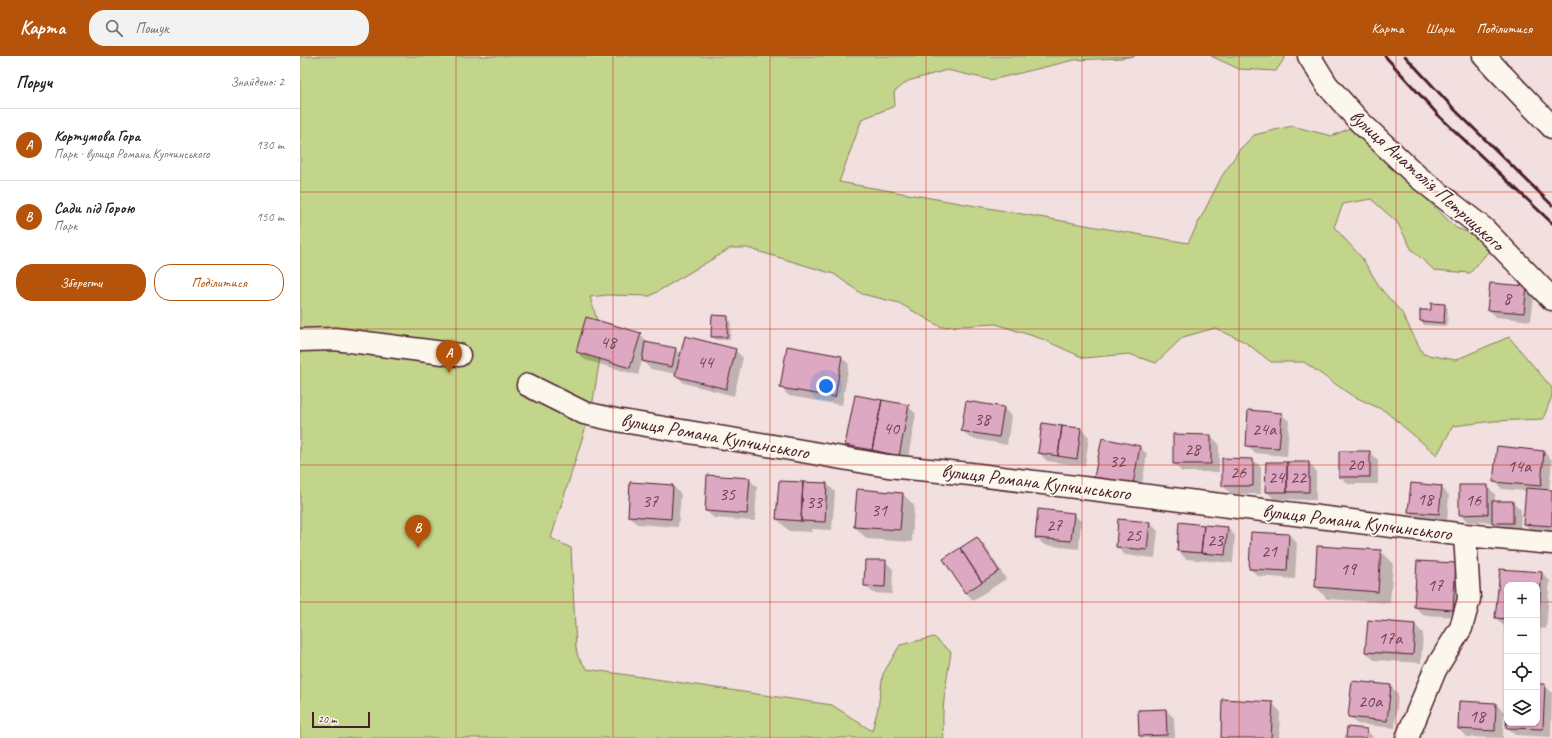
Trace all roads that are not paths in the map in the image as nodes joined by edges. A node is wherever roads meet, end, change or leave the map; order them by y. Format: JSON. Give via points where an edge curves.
{"nodes":[{"id":1,"x":1309,"y":56,"type":"edge"},
{"id":2,"x":1484,"y":56,"type":"edge"},
{"id":3,"x":1552,"y":127,"type":"edge"},
{"id":4,"x":1552,"y":298,"type":"edge"},
{"id":5,"x":300,"y":340,"type":"edge"},
{"id":6,"x":459,"y":355,"type":"dead end"},
{"id":7,"x":528,"y":385,"type":"dead end"},
{"id":8,"x":1465,"y":535,"type":"junction"},
{"id":9,"x":1552,"y":543,"type":"edge"},
{"id":10,"x":1408,"y":738,"type":"edge"}],
"edges":[{"from":1,"to":4,"type":"street","name":"вулиця Анатолія Петрицького","via":[[1327,85],[1359,121],[1418,177],[1483,228]]},
{"from":2,"to":3,"type":"street"},
{"from":5,"to":6,"type":"street","via":[[335,339]]},
{"from":7,"to":8,"type":"street","name":"вулиця Романа Купчинського","via":[[584,413],[888,466]]},
{"from":8,"to":9,"type":"street","name":"вулиця Романа Купчинського"},
{"from":8,"to":10,"type":"street","via":[[1469,599],[1462,628],[1435,670]]}]}
